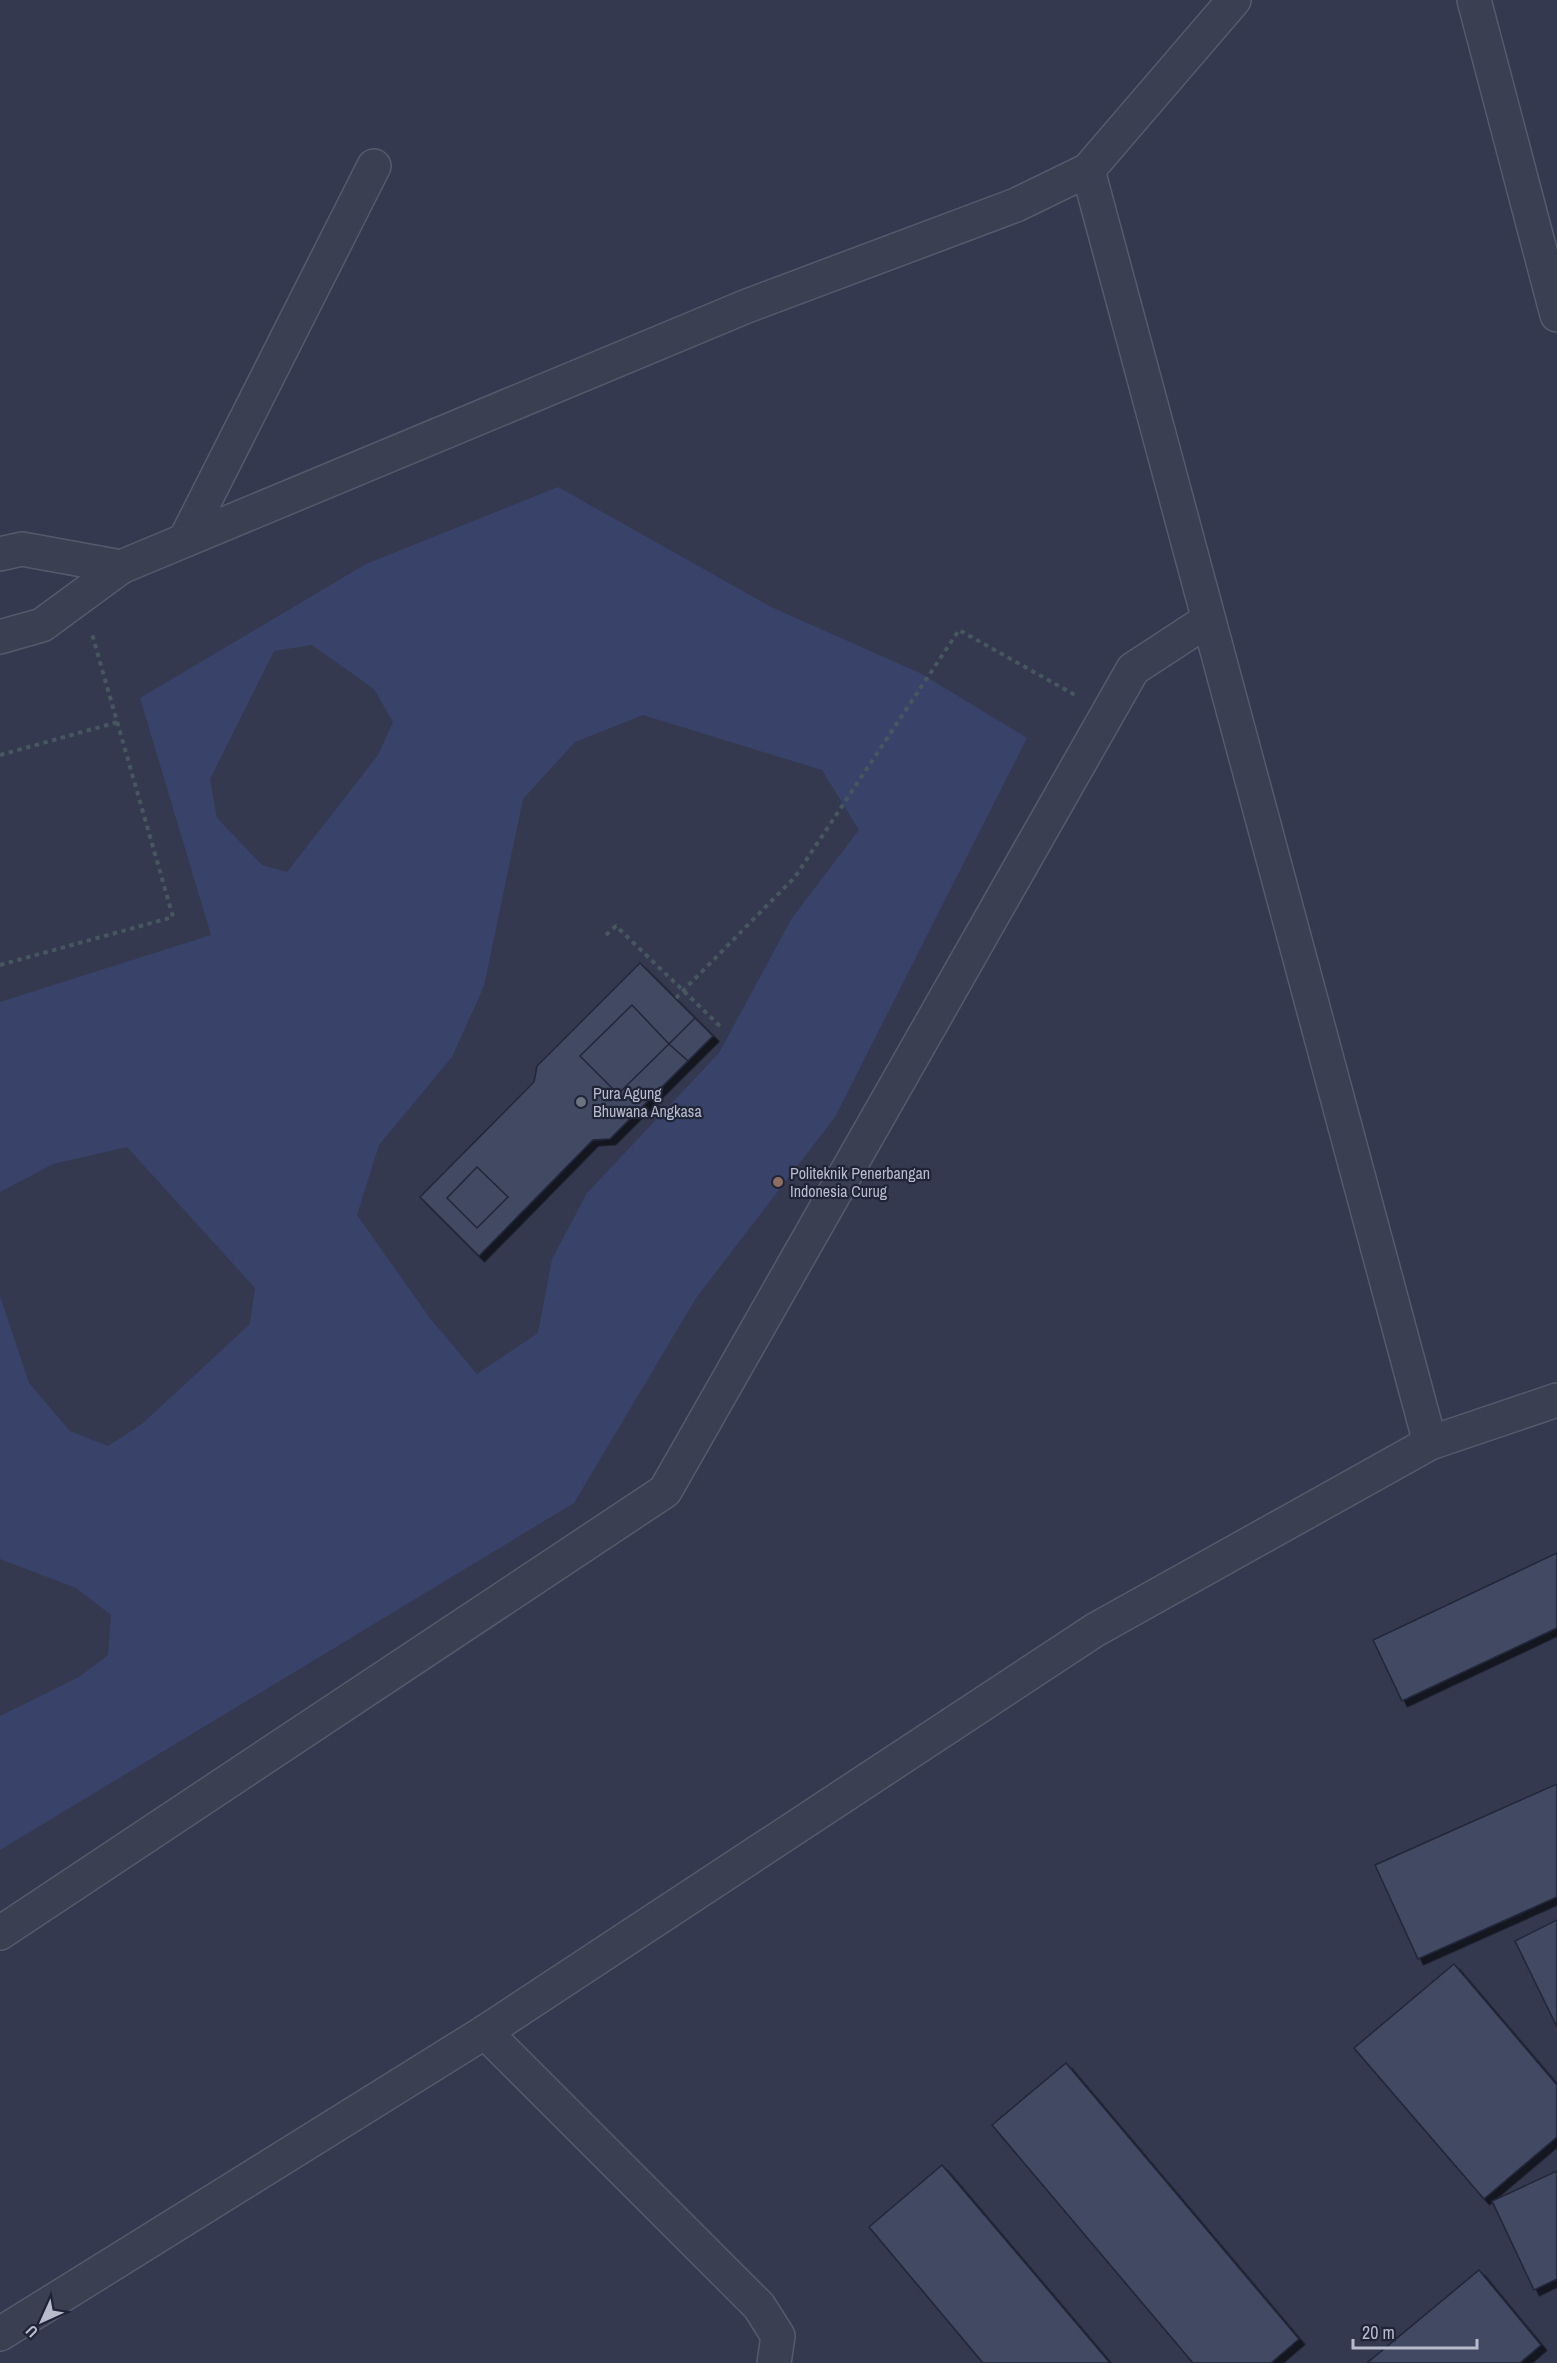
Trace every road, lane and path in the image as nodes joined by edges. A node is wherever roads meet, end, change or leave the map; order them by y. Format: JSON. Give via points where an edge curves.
{"nodes":[{"id":1,"x":1234,"y":0,"type":"edge"},
{"id":2,"x":1473,"y":0,"type":"edge"},
{"id":3,"x":374,"y":166,"type":"dead end"},
{"id":4,"x":1088,"y":170,"type":"junction"},
{"id":5,"x":1557,"y":315,"type":"edge"},
{"id":6,"x":185,"y":540,"type":"junction"},
{"id":7,"x":0,"y":554,"type":"edge"},
{"id":8,"x":120,"y":567,"type":"junction"},
{"id":9,"x":81,"y":596,"type":"junction"},
{"id":10,"x":1208,"y":620,"type":"junction"},
{"id":11,"x":0,"y":637,"type":"edge"},
{"id":12,"x":1108,"y":713,"type":"junction"},
{"id":13,"x":118,"y":722,"type":"junction"},
{"id":14,"x":0,"y":755,"type":"edge"},
{"id":15,"x":606,"y":935,"type":"dead end"},
{"id":16,"x":0,"y":965,"type":"edge"},
{"id":17,"x":684,"y":991,"type":"junction"},
{"id":18,"x":676,"y":999,"type":"dead end"},
{"id":19,"x":721,"y":1027,"type":"dead end"},
{"id":20,"x":1557,"y":1400,"type":"edge"},
{"id":21,"x":1430,"y":1443,"type":"junction"},
{"id":22,"x":0,"y":1933,"type":"edge"},
{"id":23,"x":485,"y":2032,"type":"junction"},
{"id":24,"x":0,"y":2334,"type":"edge"},
{"id":25,"x":774,"y":2363,"type":"edge"}],
"edges":[{"from":1,"to":4,"type":"lane"},
{"from":2,"to":5,"type":"lane"},
{"from":3,"to":6,"type":"lane"},
{"from":4,"to":6,"type":"lane","via":[[1016,205],[747,306]]},
{"from":4,"to":10,"type":"lane"},
{"from":6,"to":8,"type":"lane"},
{"from":7,"to":8,"type":"lane","via":[[22,549]]},
{"from":8,"to":9,"type":"lane"},
{"from":9,"to":11,"type":"lane","via":[[42,626]]},
{"from":9,"to":13,"type":"path"},
{"from":10,"to":12,"type":"lane","via":[[1133,669]]},
{"from":10,"to":21,"type":"lane"},
{"from":12,"to":17,"type":"path","via":[[958,630],[795,877]]},
{"from":12,"to":22,"type":"lane","via":[[665,1491]]},
{"from":13,"to":14,"type":"path"},
{"from":13,"to":16,"type":"path","via":[[173,917]]},
{"from":15,"to":17,"type":"path","via":[[616,926]]},
{"from":17,"to":18,"type":"path"},
{"from":17,"to":19,"type":"path"},
{"from":20,"to":21,"type":"lane"},
{"from":21,"to":23,"type":"lane","via":[[1095,1630]]},
{"from":23,"to":24,"type":"lane"},
{"from":23,"to":25,"type":"lane","via":[[759,2306],[778,2336]]}]}
